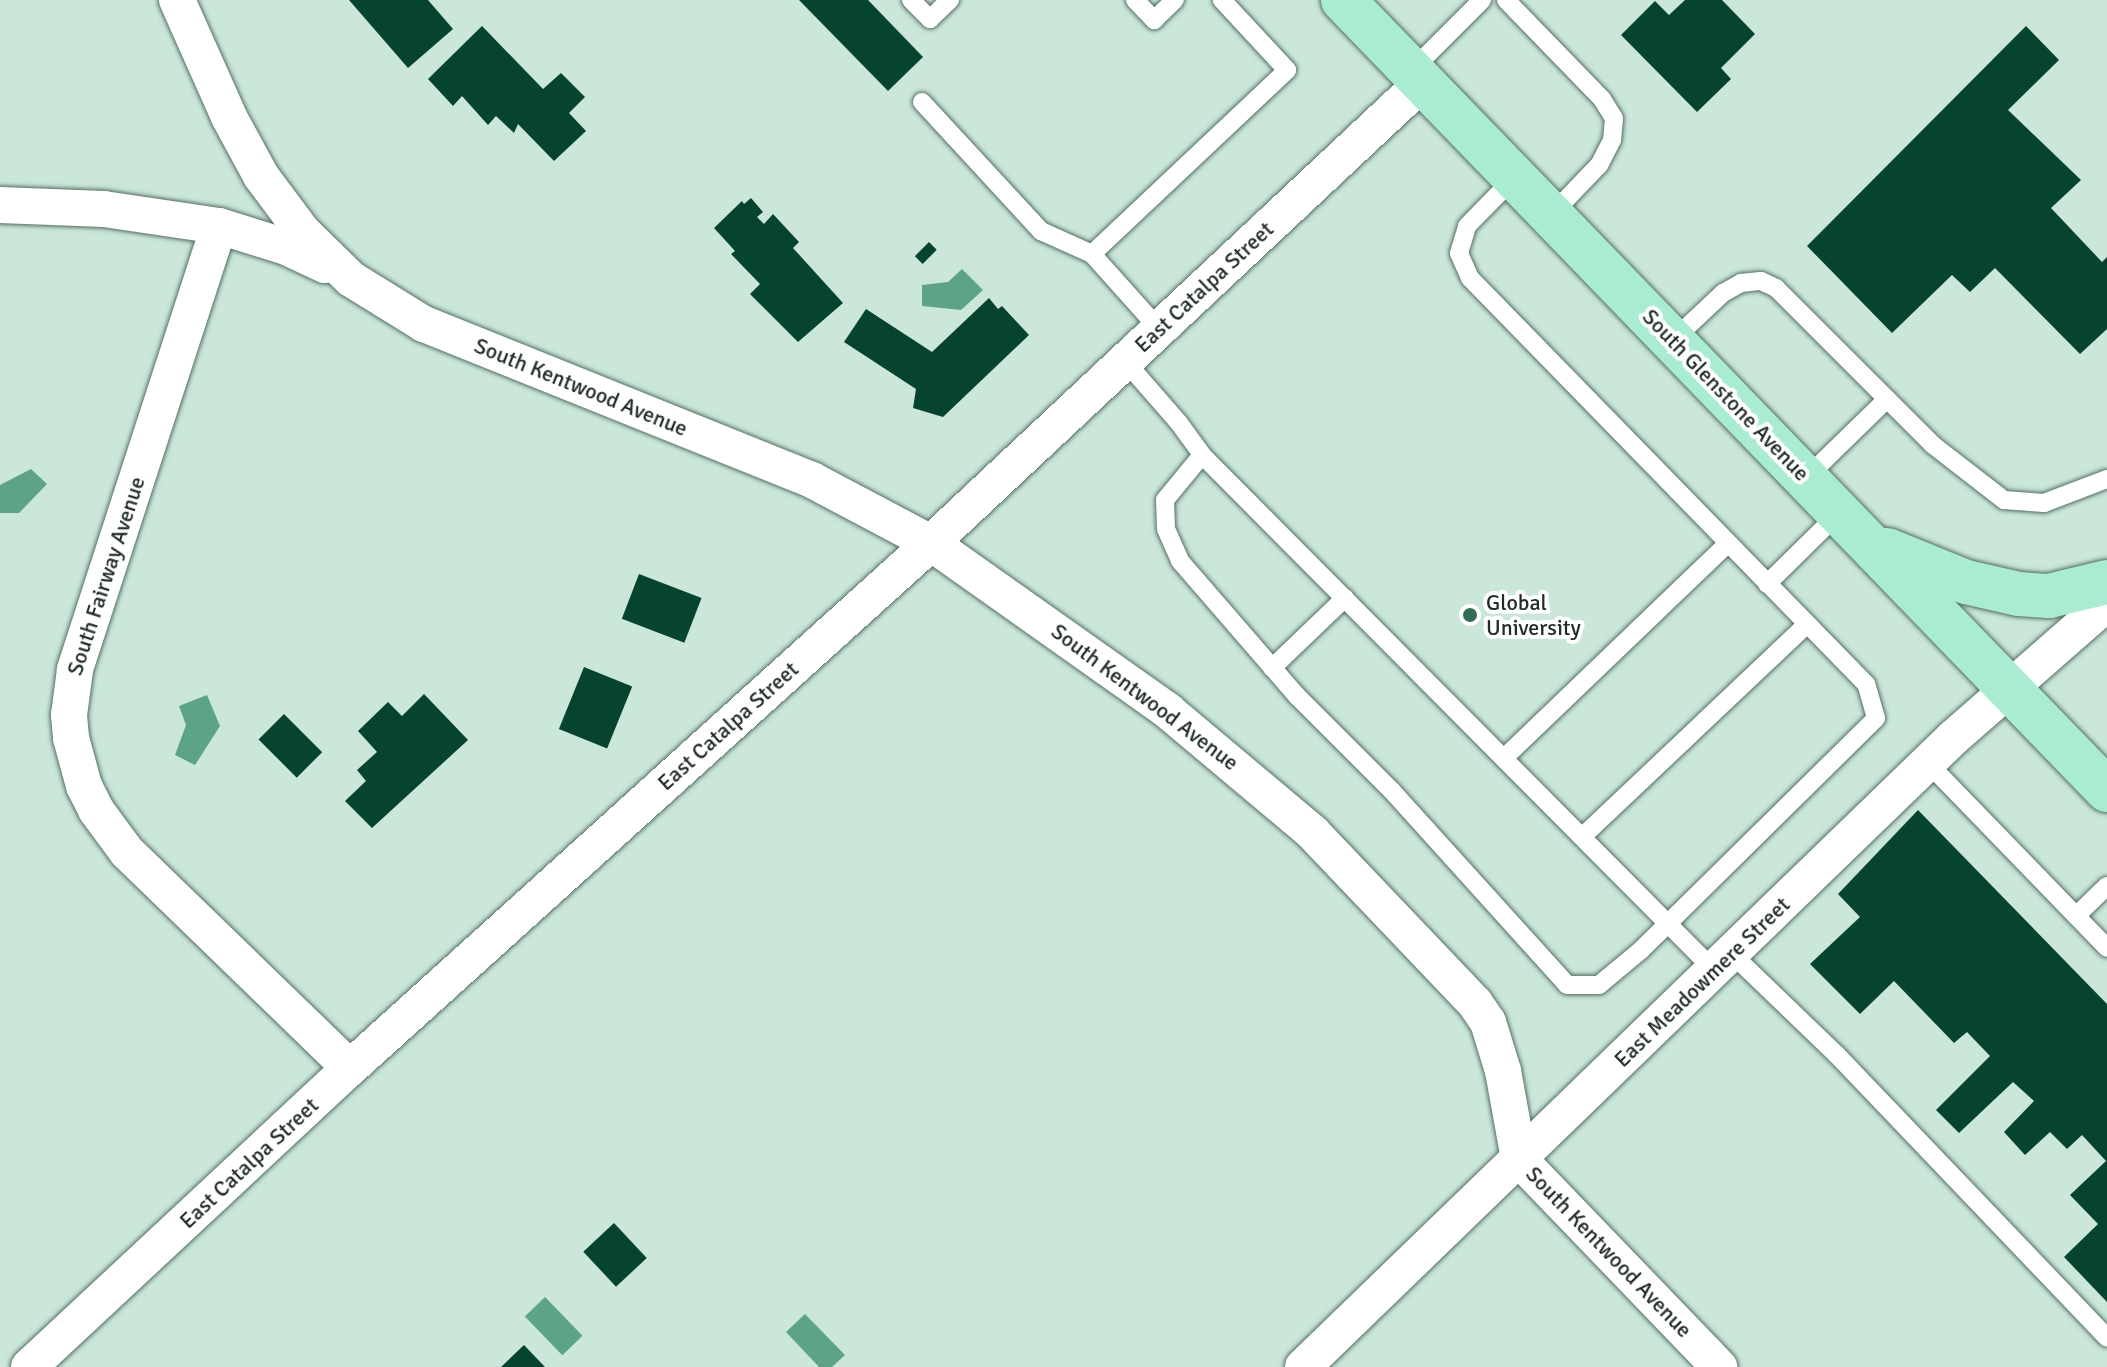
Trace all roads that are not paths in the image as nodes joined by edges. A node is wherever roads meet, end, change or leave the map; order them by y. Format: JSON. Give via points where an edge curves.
{"nodes":[{"id":1,"x":177,"y":0,"type":"edge"},
{"id":2,"x":911,"y":0,"type":"edge"},
{"id":3,"x":950,"y":0,"type":"edge"},
{"id":4,"x":1135,"y":0,"type":"edge"},
{"id":5,"x":1175,"y":0,"type":"edge"},
{"id":6,"x":1222,"y":0,"type":"edge"},
{"id":7,"x":1343,"y":0,"type":"edge"},
{"id":8,"x":1482,"y":0,"type":"edge"},
{"id":9,"x":1506,"y":0,"type":"edge"},
{"id":10,"x":1417,"y":76,"type":"junction"},
{"id":11,"x":922,"y":102,"type":"dead end"},
{"id":12,"x":1515,"y":177,"type":"junction"},
{"id":13,"x":0,"y":205,"type":"edge"},
{"id":14,"x":1551,"y":215,"type":"junction"},
{"id":15,"x":219,"y":226,"type":"junction"},
{"id":16,"x":1092,"y":254,"type":"junction"},
{"id":17,"x":351,"y":279,"type":"junction"},
{"id":18,"x":1159,"y":329,"type":"junction"},
{"id":19,"x":1673,"y":340,"type":"junction"},
{"id":20,"x":1125,"y":361,"type":"junction"},
{"id":21,"x":1887,"y":399,"type":"junction"},
{"id":22,"x":1202,"y":455,"type":"junction"},
{"id":23,"x":1806,"y":478,"type":"junction"},
{"id":24,"x":2107,"y":479,"type":"edge"},
{"id":25,"x":1852,"y":526,"type":"junction"},
{"id":26,"x":931,"y":543,"type":"junction"},
{"id":27,"x":1728,"y":543,"type":"junction"},
{"id":28,"x":2107,"y":582,"type":"edge"},
{"id":29,"x":1767,"y":584,"type":"junction"},
{"id":30,"x":1345,"y":598,"type":"junction"},
{"id":31,"x":2107,"y":603,"type":"edge"},
{"id":32,"x":1807,"y":624,"type":"junction"},
{"id":33,"x":1272,"y":668,"type":"junction"},
{"id":34,"x":2009,"y":688,"type":"junction"},
{"id":35,"x":1504,"y":758,"type":"junction"},
{"id":36,"x":1927,"y":762,"type":"junction"},
{"id":37,"x":2107,"y":790,"type":"edge"},
{"id":38,"x":1583,"y":836,"type":"junction"},
{"id":39,"x":2107,"y":886,"type":"edge"},
{"id":40,"x":2076,"y":916,"type":"junction"},
{"id":41,"x":1669,"y":922,"type":"junction"},
{"id":42,"x":2107,"y":948,"type":"edge"},
{"id":43,"x":1722,"y":961,"type":"junction"},
{"id":44,"x":350,"y":1068,"type":"junction"},
{"id":45,"x":1519,"y":1159,"type":"junction"},
{"id":46,"x":2107,"y":1338,"type":"edge"},
{"id":47,"x":29,"y":1367,"type":"edge"},
{"id":48,"x":1303,"y":1367,"type":"edge"},
{"id":49,"x":1719,"y":1367,"type":"edge"}],
"edges":[{"from":1,"to":17,"type":"street","name":"South Kentwood Avenue","via":[[261,176],[302,231]]},
{"from":2,"to":3,"type":"lane","via":[[930,19]]},
{"from":4,"to":5,"type":"lane","via":[[1154,20]]},
{"from":6,"to":16,"type":"lane","via":[[1287,70]]},
{"from":7,"to":10,"type":"main road","name":"South Glenstone Avenue"},
{"from":8,"to":10,"type":"lane"},
{"from":9,"to":14,"type":"lane","via":[[1614,118],[1612,140],[1599,165]]},
{"from":10,"to":12,"type":"main road","name":"South Glenstone Avenue"},
{"from":10,"to":18,"type":"street","name":"East Catalpa Street"},
{"from":11,"to":16,"type":"lane","via":[[1041,231]]},
{"from":12,"to":14,"type":"main road","name":"South Glenstone Avenue"},
{"from":12,"to":27,"type":"lane","via":[[1467,226],[1459,253],[1470,278]]},
{"from":13,"to":15,"type":"street","name":"South Kentwood Avenue","via":[[104,209]]},
{"from":14,"to":19,"type":"main road","name":"South Glenstone Avenue"},
{"from":15,"to":17,"type":"street","name":"South Kentwood Avenue","via":[[286,247]]},
{"from":15,"to":44,"type":"street","name":"South Fairway Avenue","via":[[75,670],[71,738],[84,786],[127,852]]},
{"from":16,"to":18,"type":"lane"},
{"from":17,"to":26,"type":"street","name":"South Kentwood Avenue","via":[[424,324],[812,480]]},
{"from":18,"to":20,"type":"street","name":"East Catalpa Street"},
{"from":19,"to":21,"type":"lane","via":[[1723,293],[1741,283],[1761,281],[1776,288]]},
{"from":19,"to":23,"type":"main road","name":"South Glenstone Avenue"},
{"from":20,"to":22,"type":"lane"},
{"from":20,"to":26,"type":"street","name":"East Catalpa Street"},
{"from":21,"to":23,"type":"lane"},
{"from":21,"to":24,"type":"lane","via":[[1957,466],[2004,500],[2044,503]]},
{"from":22,"to":30,"type":"lane"},
{"from":22,"to":33,"type":"lane","via":[[1165,500],[1166,529],[1180,561]]},
{"from":23,"to":25,"type":"main road","name":"South Glenstone Avenue"},
{"from":25,"to":28,"type":"main road","via":[[1928,568],[1994,590],[2049,596]]},
{"from":25,"to":29,"type":"lane"},
{"from":25,"to":34,"type":"main road","name":"South Glenstone Avenue"},
{"from":26,"to":44,"type":"street","name":"East Catalpa Street"},
{"from":26,"to":45,"type":"street","name":"South Kentwood Avenue","via":[[1168,711],[1312,832],[1385,907],[1488,1022]]},
{"from":27,"to":29,"type":"lane"},
{"from":27,"to":35,"type":"lane"},
{"from":29,"to":32,"type":"lane"},
{"from":30,"to":33,"type":"lane"},
{"from":30,"to":35,"type":"lane"},
{"from":31,"to":34,"type":"street","name":"East Meadowmere Street"},
{"from":32,"to":38,"type":"lane"},
{"from":32,"to":41,"type":"lane","via":[[1866,684],[1876,718]]},
{"from":33,"to":41,"type":"lane","via":[[1392,791],[1567,985],[1599,985]]},
{"from":34,"to":36,"type":"street","name":"East Meadowmere Street"},
{"from":34,"to":37,"type":"main road","name":"South Glenstone Avenue"},
{"from":35,"to":38,"type":"lane"},
{"from":36,"to":40,"type":"lane"},
{"from":36,"to":43,"type":"street","name":"East Meadowmere Street"},
{"from":38,"to":41,"type":"lane"},
{"from":39,"to":40,"type":"lane"},
{"from":40,"to":42,"type":"lane"},
{"from":41,"to":43,"type":"lane"},
{"from":43,"to":45,"type":"street","name":"East Meadowmere Street"},
{"from":43,"to":46,"type":"lane","via":[[1837,1055]]},
{"from":44,"to":47,"type":"street","name":"East Catalpa Street"},
{"from":45,"to":48,"type":"street","name":"East Meadowmere Street"},
{"from":45,"to":49,"type":"street","name":"South Kentwood Avenue"}]}
